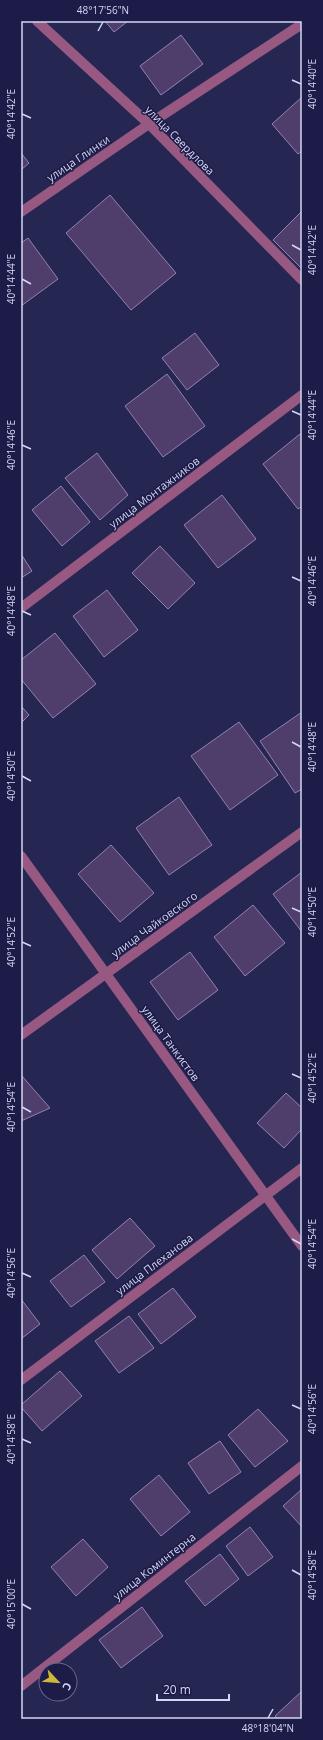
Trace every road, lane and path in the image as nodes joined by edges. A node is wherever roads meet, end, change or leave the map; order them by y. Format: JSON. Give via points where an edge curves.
{"nodes":[{"id":1,"x":37,"y":21,"type":"edge"},
{"id":2,"x":302,"y":24,"type":"edge"},
{"id":3,"x":149,"y":124,"type":"junction"},
{"id":4,"x":21,"y":212,"type":"edge"},
{"id":5,"x":302,"y":280,"type":"edge"},
{"id":6,"x":302,"y":395,"type":"edge"},
{"id":7,"x":21,"y":608,"type":"edge"},
{"id":8,"x":302,"y":832,"type":"edge"},
{"id":9,"x":21,"y":856,"type":"edge"},
{"id":10,"x":106,"y":974,"type":"junction"},
{"id":11,"x":21,"y":1036,"type":"edge"},
{"id":12,"x":302,"y":1168,"type":"edge"},
{"id":13,"x":266,"y":1194,"type":"junction"},
{"id":14,"x":302,"y":1246,"type":"edge"},
{"id":15,"x":21,"y":1380,"type":"edge"},
{"id":16,"x":302,"y":1466,"type":"edge"},
{"id":17,"x":21,"y":1686,"type":"edge"}],
"edges":[{"from":1,"to":3,"type":"street","name":"улица Свердлова"},
{"from":2,"to":3,"type":"street","name":"улица Глинки"},
{"from":3,"to":4,"type":"street","name":"улица Глинки"},
{"from":3,"to":5,"type":"street","name":"улица Свердлова"},
{"from":6,"to":7,"type":"street","name":"улица Монтажников"},
{"from":8,"to":10,"type":"street","name":"улица Чайковского"},
{"from":9,"to":10,"type":"street","name":"улица Танкистов"},
{"from":10,"to":11,"type":"street","name":"улица Чайковского"},
{"from":10,"to":13,"type":"street","name":"улица Танкистов"},
{"from":12,"to":13,"type":"street","name":"улица Плеханова"},
{"from":13,"to":14,"type":"street","name":"улица Танкистов"},
{"from":13,"to":15,"type":"street","name":"улица Плеханова"},
{"from":16,"to":17,"type":"street","name":"улица Коминтерна"}]}
